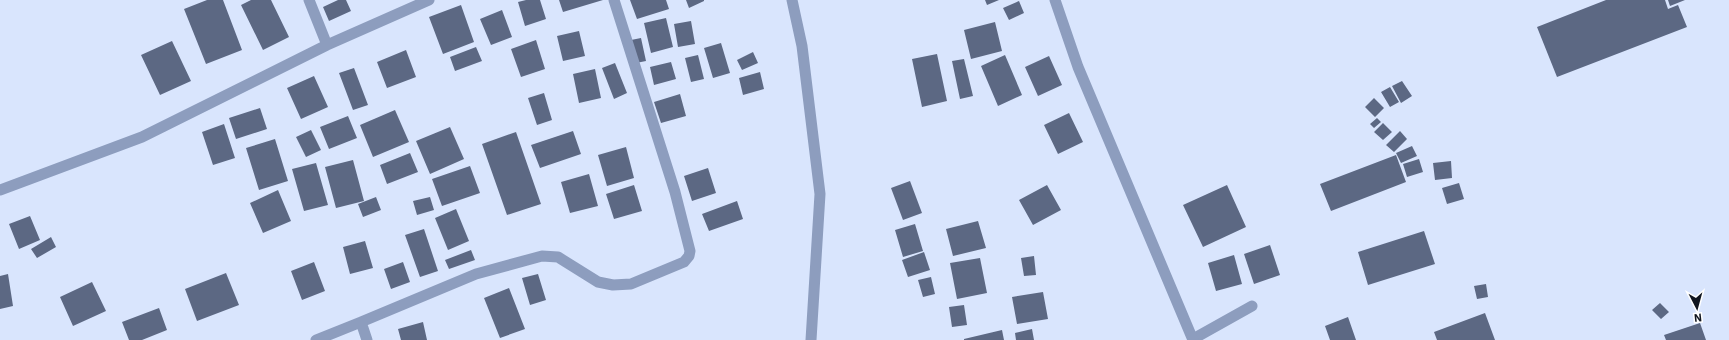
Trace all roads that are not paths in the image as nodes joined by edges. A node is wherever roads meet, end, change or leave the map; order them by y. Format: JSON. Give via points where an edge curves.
{"nodes":[{"id":1,"x":309,"y":0,"type":"edge"},
{"id":2,"x":429,"y":0,"type":"edge"},
{"id":3,"x":614,"y":0,"type":"edge"},
{"id":4,"x":792,"y":0,"type":"edge"},
{"id":5,"x":1055,"y":0,"type":"edge"},
{"id":6,"x":327,"y":45,"type":"junction"},
{"id":7,"x":0,"y":190,"type":"edge"},
{"id":8,"x":1252,"y":306,"type":"dead end"},
{"id":9,"x":361,"y":322,"type":"junction"},
{"id":10,"x":316,"y":340,"type":"edge"},
{"id":11,"x":367,"y":340,"type":"edge"},
{"id":12,"x":811,"y":340,"type":"edge"},
{"id":13,"x":1193,"y":340,"type":"edge"}],
"edges":[{"from":1,"to":6,"type":"street"},
{"from":2,"to":6,"type":"street"},
{"from":3,"to":9,"type":"street","via":[[675,192],[690,251],[689,256],[684,262],[631,284],[613,285],[598,282],[558,257],[542,256],[476,274]]},
{"from":4,"to":12,"type":"street","via":[[802,46],[820,194]]},
{"from":5,"to":13,"type":"street","via":[[1078,67]]},
{"from":6,"to":7,"type":"street","via":[[142,137]]},
{"from":8,"to":13,"type":"street"},
{"from":9,"to":10,"type":"street"},
{"from":9,"to":11,"type":"street"}]}
